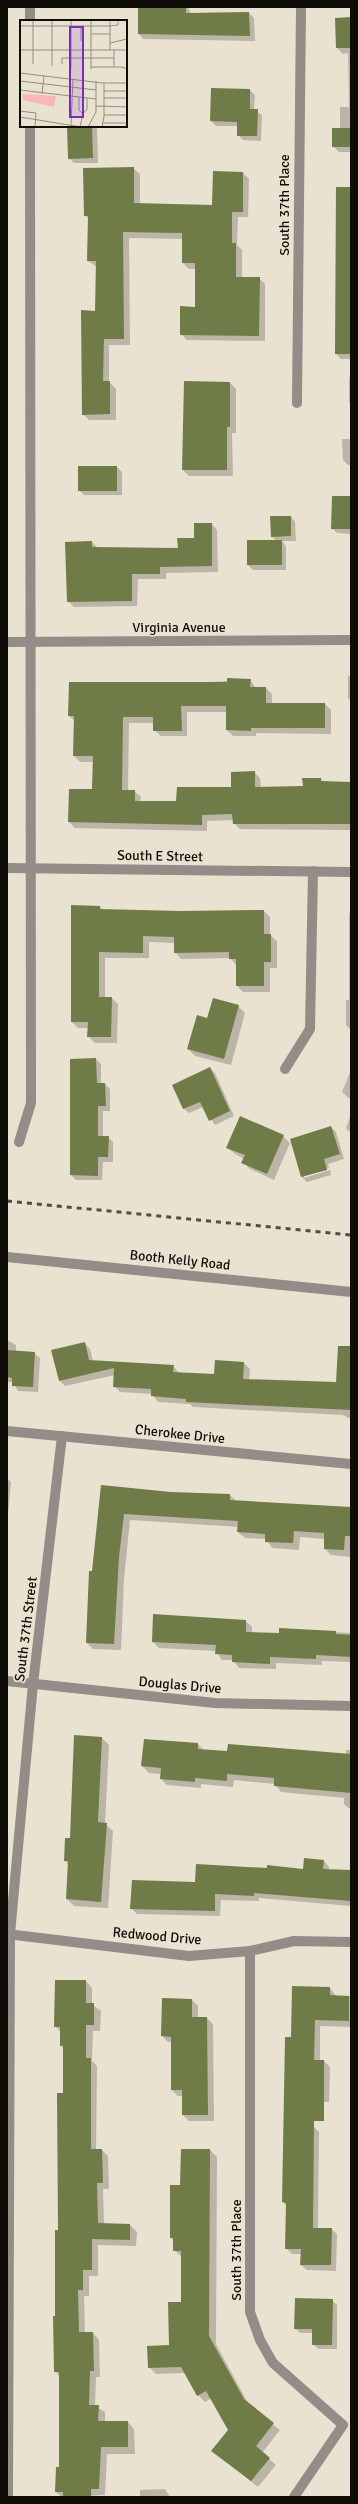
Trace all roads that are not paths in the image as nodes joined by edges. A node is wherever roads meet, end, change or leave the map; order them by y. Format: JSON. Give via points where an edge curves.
{"nodes":[{"id":1,"x":30,"y":7,"type":"edge"},
{"id":2,"x":301,"y":7,"type":"edge"},
{"id":3,"x":30,"y":20,"type":"edge"},
{"id":4,"x":30,"y":127,"type":"edge"},
{"id":5,"x":297,"y":404,"type":"dead end"},
{"id":6,"x":351,"y":640,"type":"edge"},
{"id":7,"x":7,"y":642,"type":"edge"},
{"id":8,"x":29,"y":642,"type":"junction"},
{"id":9,"x":7,"y":868,"type":"edge"},
{"id":10,"x":32,"y":868,"type":"junction"},
{"id":11,"x":313,"y":871,"type":"junction"},
{"id":12,"x":351,"y":872,"type":"edge"},
{"id":13,"x":285,"y":1069,"type":"dead end"},
{"id":14,"x":19,"y":1142,"type":"dead end"},
{"id":15,"x":7,"y":1257,"type":"edge"},
{"id":16,"x":351,"y":1292,"type":"edge"},
{"id":17,"x":7,"y":1431,"type":"edge"},
{"id":18,"x":62,"y":1436,"type":"junction"},
{"id":19,"x":351,"y":1464,"type":"edge"},
{"id":20,"x":7,"y":1681,"type":"edge"},
{"id":21,"x":33,"y":1684,"type":"junction"},
{"id":22,"x":351,"y":1706,"type":"edge"},
{"id":23,"x":8,"y":1934,"type":"edge"},
{"id":24,"x":351,"y":1942,"type":"edge"},
{"id":25,"x":250,"y":1951,"type":"junction"},
{"id":26,"x":8,"y":2327,"type":"edge"},
{"id":27,"x":351,"y":2417,"type":"edge"},
{"id":28,"x":343,"y":2425,"type":"junction"},
{"id":29,"x":8,"y":2473,"type":"edge"},
{"id":30,"x":8,"y":2497,"type":"edge"},
{"id":31,"x":294,"y":2497,"type":"edge"}],
"edges":[{"from":1,"to":3,"type":"street"},
{"from":2,"to":5,"type":"street","name":"South 37th Place"},
{"from":4,"to":8,"type":"street"},
{"from":6,"to":8,"type":"street","name":"Virginia Avenue"},
{"from":7,"to":8,"type":"street","name":"Virginia Avenue"},
{"from":8,"to":10,"type":"street"},
{"from":9,"to":10,"type":"street","name":"South E Street"},
{"from":10,"to":11,"type":"street","name":"South E Street"},
{"from":10,"to":14,"type":"street","via":[[31,1103]]},
{"from":11,"to":12,"type":"street","name":"South E Street"},
{"from":11,"to":13,"type":"street","via":[[310,1029]]},
{"from":15,"to":16,"type":"street","name":"Booth Kelly Road"},
{"from":17,"to":18,"type":"street","name":"Cherokee Drive"},
{"from":18,"to":19,"type":"street","name":"Cherokee Drive"},
{"from":18,"to":21,"type":"street","name":"South 37th Street"},
{"from":20,"to":21,"type":"street","name":"Douglas Drive"},
{"from":21,"to":22,"type":"street","name":"Douglas Drive","via":[[215,1703]]},
{"from":21,"to":23,"type":"street","name":"South 37th Street"},
{"from":23,"to":25,"type":"street","name":"Redwood Drive","via":[[189,1956]]},
{"from":23,"to":26,"type":"street","name":"South 37th Street"},
{"from":24,"to":25,"type":"street","name":"Redwood Drive","via":[[294,1940]]},
{"from":25,"to":28,"type":"street","name":"South 37th Place","via":[[250,2312],[260,2340],[273,2363]]},
{"from":26,"to":29,"type":"street","name":"South 37th Street"},
{"from":27,"to":28,"type":"street"},
{"from":28,"to":31,"type":"street"},
{"from":29,"to":30,"type":"street","name":"South 37th Street"}]}
